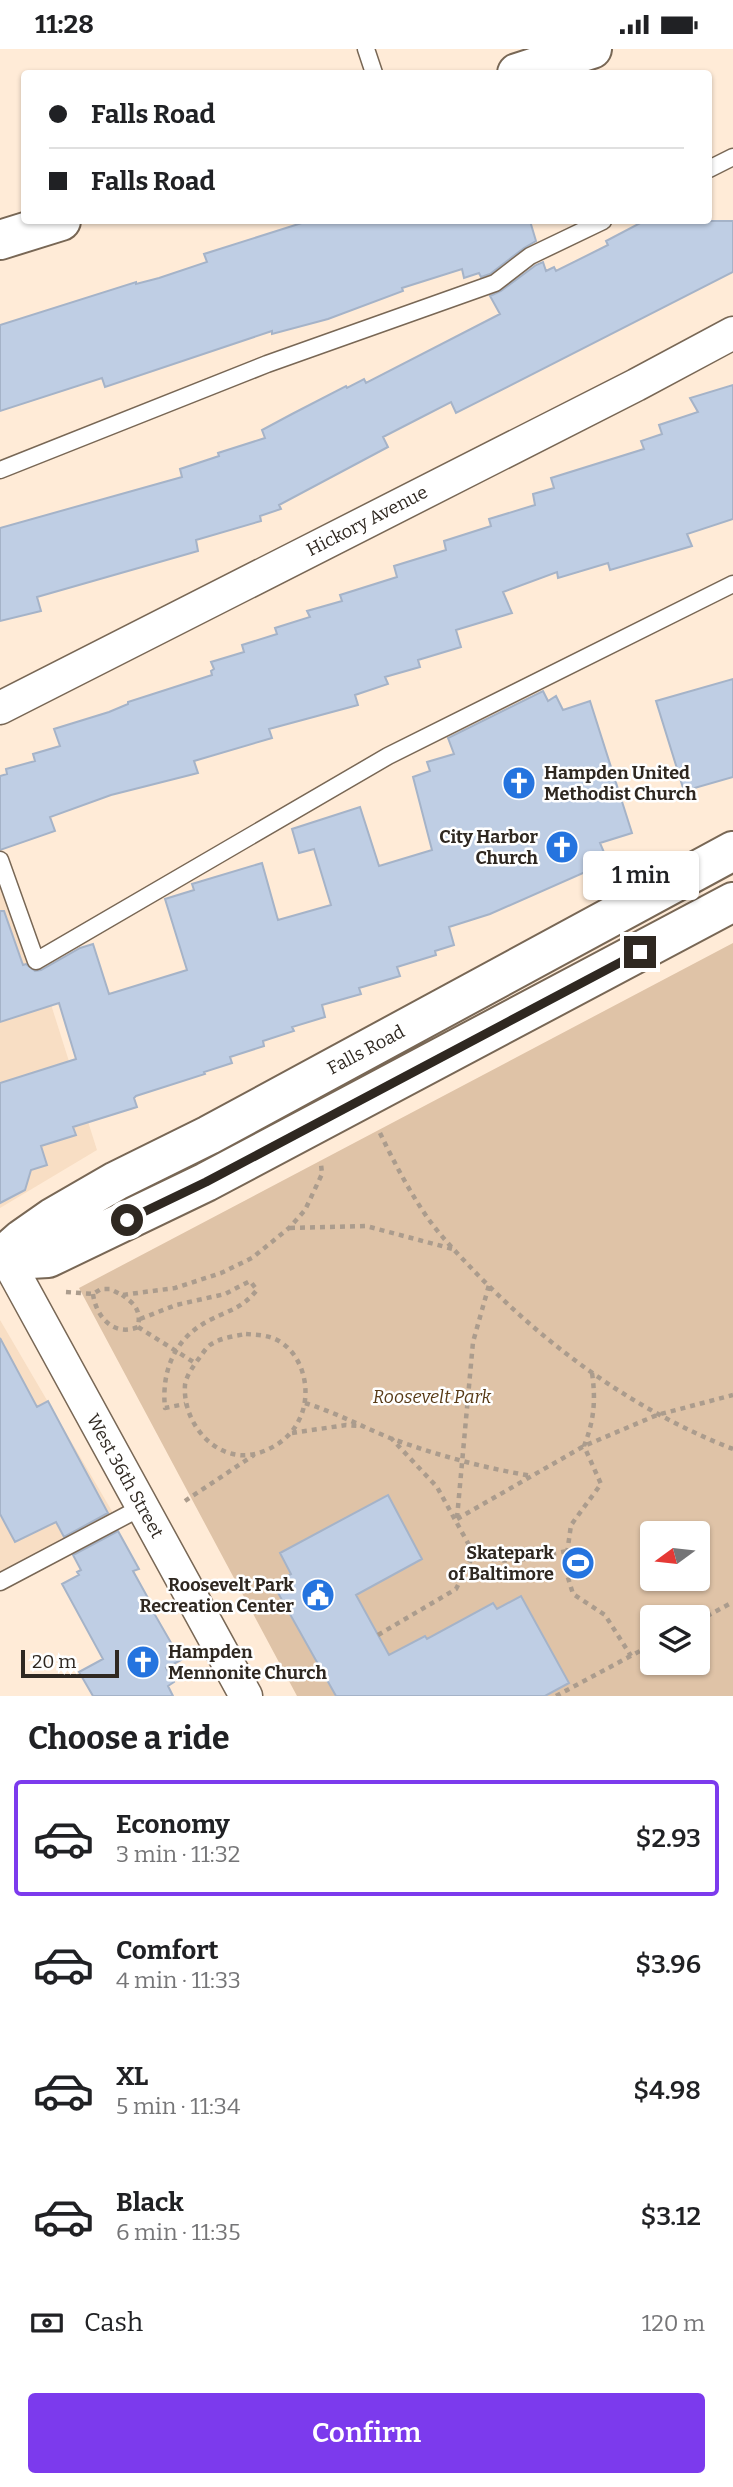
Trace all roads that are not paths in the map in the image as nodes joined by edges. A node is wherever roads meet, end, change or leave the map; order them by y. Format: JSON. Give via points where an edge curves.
{"nodes":[{"id":1,"x":366,"y":49,"type":"edge"},
{"id":2,"x":593,"y":49,"type":"edge"},
{"id":3,"x":373,"y":70,"type":"edge"},
{"id":4,"x":526,"y":70,"type":"edge"},
{"id":5,"x":733,"y":157,"type":"edge"},
{"id":6,"x":712,"y":168,"type":"edge"},
{"id":7,"x":51,"y":224,"type":"edge"},
{"id":8,"x":597,"y":224,"type":"edge"},
{"id":9,"x":0,"y":240,"type":"edge"},
{"id":10,"x":733,"y":333,"type":"edge"},
{"id":11,"x":0,"y":470,"type":"edge"},
{"id":12,"x":733,"y":584,"type":"edge"},
{"id":13,"x":0,"y":708,"type":"edge"},
{"id":14,"x":733,"y":851,"type":"edge"},
{"id":15,"x":0,"y":860,"type":"edge"},
{"id":16,"x":733,"y":902,"type":"edge"},
{"id":17,"x":2,"y":1257,"type":"edge"},
{"id":18,"x":142,"y":1507,"type":"junction"},
{"id":19,"x":0,"y":1582,"type":"edge"},
{"id":20,"x":246,"y":1696,"type":"edge"}],
"edges":[{"from":1,"to":3,"type":"lane"},
{"from":2,"to":4,"type":"main road"},
{"from":5,"to":6,"type":"lane"},
{"from":7,"to":9,"type":"main road"},
{"from":8,"to":11,"type":"lane","via":[[530,255],[495,283],[267,363]]},
{"from":10,"to":13,"type":"street","name":"Hickory Avenue"},
{"from":12,"to":15,"type":"lane","via":[[388,756],[36,961]]},
{"from":14,"to":17,"type":"main road","name":"Falls Road","via":[[116,1181],[52,1218]]},
{"from":16,"to":17,"type":"main road","via":[[206,1182],[48,1258]]},
{"from":17,"to":18,"type":"street","name":"West 36th Street"},
{"from":18,"to":19,"type":"lane"},
{"from":18,"to":20,"type":"street","name":"West 36th Street"}]}
